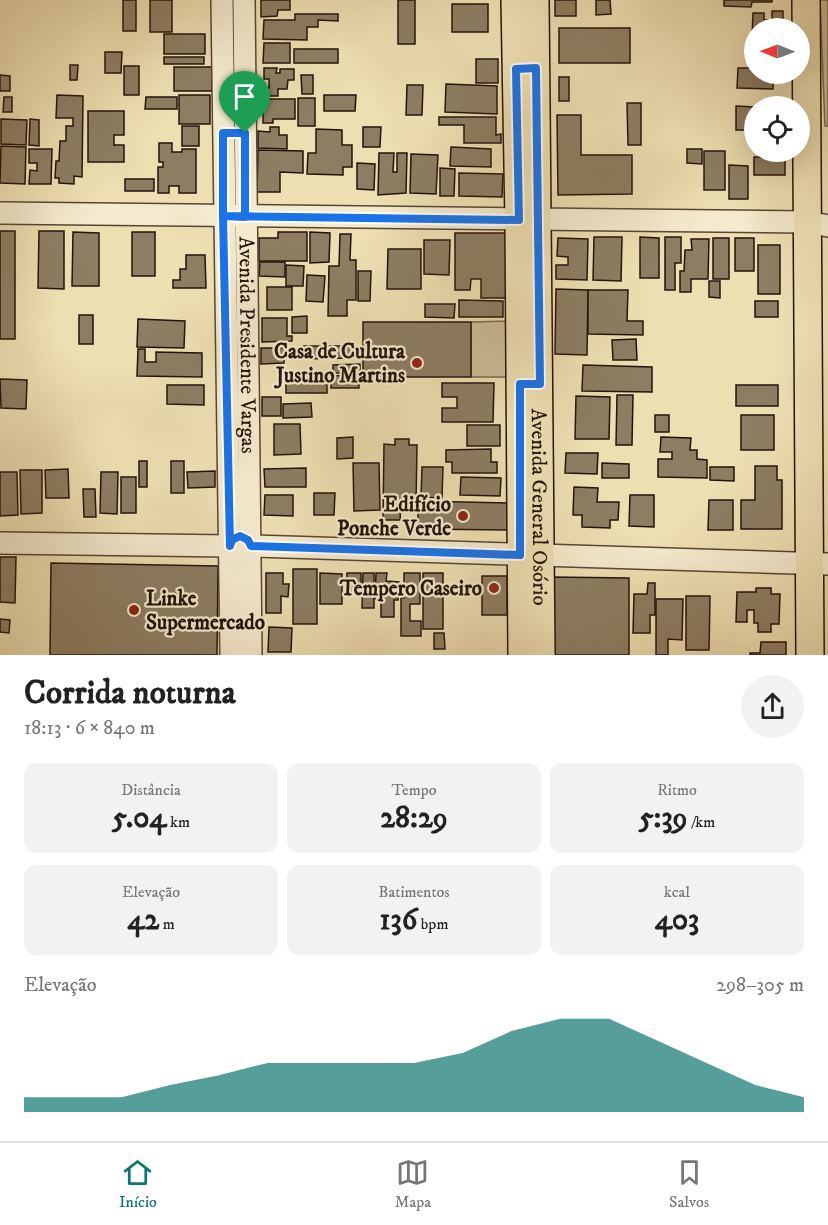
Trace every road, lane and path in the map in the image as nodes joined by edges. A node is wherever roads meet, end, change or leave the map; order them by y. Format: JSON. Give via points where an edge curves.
{"nodes":[{"id":1,"x":222,"y":0,"type":"edge"},
{"id":2,"x":244,"y":0,"type":"edge"},
{"id":3,"x":514,"y":0,"type":"edge"},
{"id":4,"x":535,"y":0,"type":"edge"},
{"id":5,"x":806,"y":0,"type":"edge"},
{"id":6,"x":526,"y":68,"type":"junction"},
{"id":7,"x":223,"y":133,"type":"junction"},
{"id":8,"x":245,"y":133,"type":"junction"},
{"id":9,"x":0,"y":213,"type":"edge"},
{"id":10,"x":223,"y":216,"type":"junction"},
{"id":11,"x":245,"y":217,"type":"junction"},
{"id":12,"x":529,"y":220,"type":"junction"},
{"id":13,"x":818,"y":224,"type":"edge"},
{"id":14,"x":0,"y":543,"type":"edge"},
{"id":15,"x":240,"y":546,"type":"junction"},
{"id":16,"x":531,"y":555,"type":"junction"},
{"id":17,"x":819,"y":564,"type":"edge"},
{"id":18,"x":231,"y":655,"type":"edge"},
{"id":19,"x":251,"y":655,"type":"edge"},
{"id":20,"x":522,"y":655,"type":"edge"},
{"id":21,"x":541,"y":655,"type":"edge"},
{"id":22,"x":810,"y":655,"type":"edge"}],
"edges":[{"from":1,"to":7,"type":"street","name":"Avenida Presidente Vargas"},
{"from":2,"to":8,"type":"street","name":"Avenida Presidente Vargas"},
{"from":3,"to":6,"type":"main road","name":"Avenida General Osório"},
{"from":4,"to":6,"type":"main road","name":"Avenida General Osório"},
{"from":5,"to":13,"type":"main road"},
{"from":6,"to":12,"type":"main road","name":"Avenida General Osório"},
{"from":7,"to":8,"type":"street"},
{"from":7,"to":10,"type":"street","name":"Avenida Presidente Vargas"},
{"from":8,"to":11,"type":"street","name":"Avenida Presidente Vargas"},
{"from":9,"to":10,"type":"street"},
{"from":10,"to":11,"type":"street"},
{"from":10,"to":15,"type":"street","name":"Avenida Presidente Vargas"},
{"from":11,"to":12,"type":"street"},
{"from":11,"to":15,"type":"street","name":"Avenida Presidente Vargas"},
{"from":12,"to":13,"type":"street"},
{"from":12,"to":16,"type":"main road","name":"Avenida General Osório"},
{"from":13,"to":17,"type":"main road"},
{"from":14,"to":15,"type":"street"},
{"from":15,"to":16,"type":"street"},
{"from":15,"to":18,"type":"street","name":"Avenida Presidente Vargas"},
{"from":15,"to":19,"type":"street","name":"Avenida Presidente Vargas"},
{"from":16,"to":17,"type":"street"},
{"from":16,"to":20,"type":"main road","name":"Avenida General Osório"},
{"from":16,"to":21,"type":"main road","name":"Avenida General Osório"},
{"from":17,"to":22,"type":"main road"}]}
